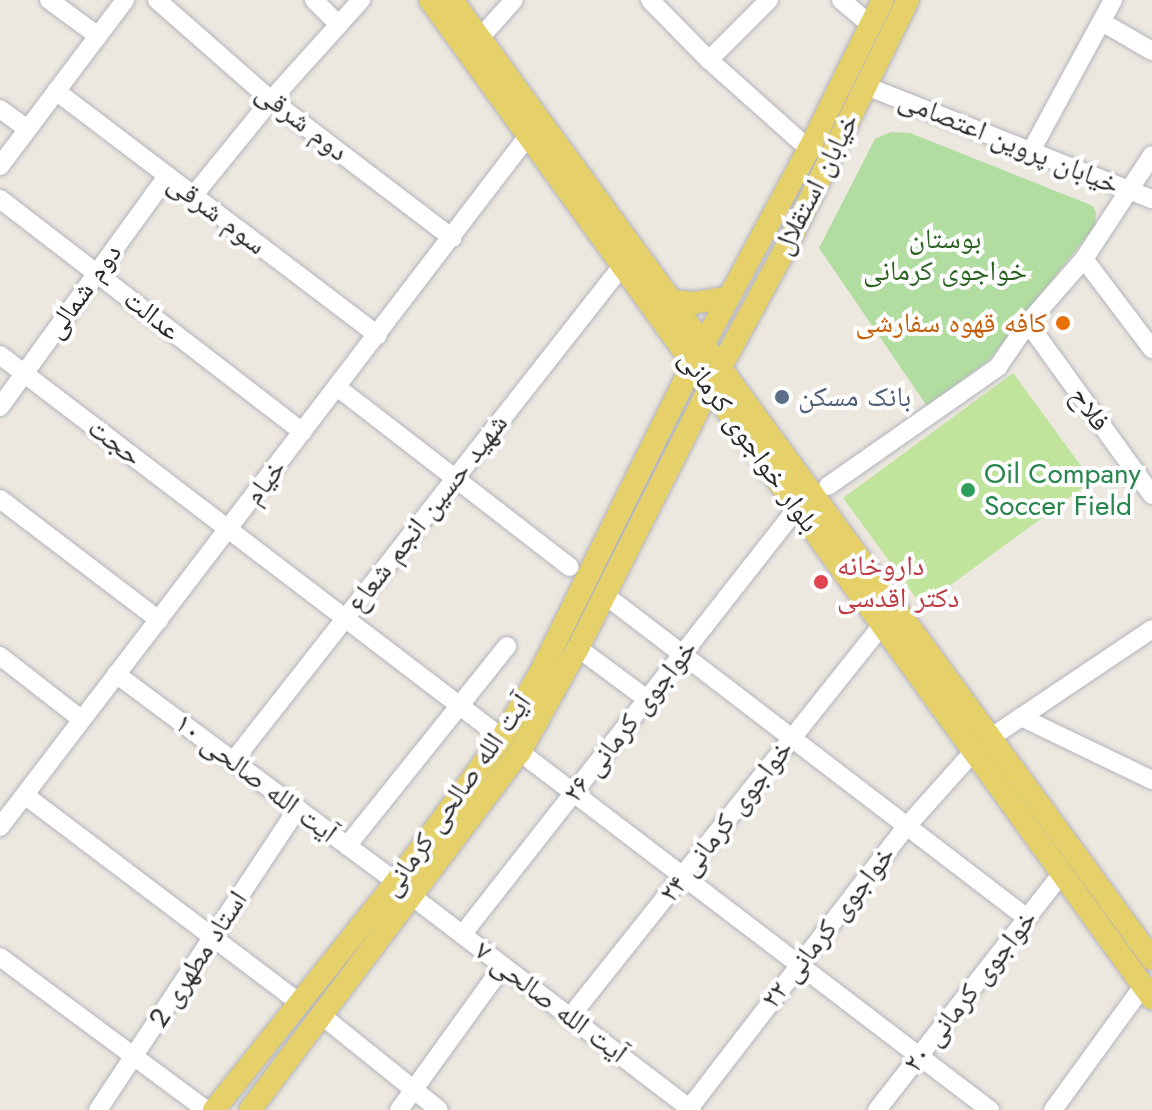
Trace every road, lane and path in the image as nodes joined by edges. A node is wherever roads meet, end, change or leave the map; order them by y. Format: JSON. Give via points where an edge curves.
{"nodes":[{"id":1,"x":49,"y":0,"type":"edge"},
{"id":2,"x":125,"y":0,"type":"edge"},
{"id":3,"x":157,"y":0,"type":"edge"},
{"id":4,"x":314,"y":0,"type":"edge"},
{"id":5,"x":361,"y":0,"type":"edge"},
{"id":6,"x":430,"y":0,"type":"edge"},
{"id":7,"x":452,"y":0,"type":"edge"},
{"id":8,"x":514,"y":0,"type":"edge"},
{"id":9,"x":650,"y":0,"type":"edge"},
{"id":10,"x":769,"y":0,"type":"edge"},
{"id":11,"x":841,"y":0,"type":"edge"},
{"id":12,"x":883,"y":0,"type":"edge"},
{"id":13,"x":908,"y":0,"type":"edge"},
{"id":14,"x":1113,"y":0,"type":"edge"},
{"id":15,"x":1102,"y":22,"type":"junction"},
{"id":16,"x":870,"y":24,"type":"junction"},
{"id":17,"x":339,"y":25,"type":"junction"},
{"id":18,"x":98,"y":36,"type":"junction"},
{"id":19,"x":479,"y":39,"type":"junction"},
{"id":20,"x":1152,"y":51,"type":"edge"},
{"id":21,"x":709,"y":60,"type":"junction"},
{"id":22,"x":866,"y":86,"type":"junction"},
{"id":23,"x":56,"y":91,"type":"junction"},
{"id":24,"x":271,"y":100,"type":"junction"},
{"id":25,"x":0,"y":109,"type":"edge"},
{"id":26,"x":28,"y":129,"type":"junction"},
{"id":27,"x":528,"y":136,"type":"junction"},
{"id":28,"x":809,"y":149,"type":"junction"},
{"id":29,"x":1031,"y":151,"type":"junction"},
{"id":30,"x":1152,"y":155,"type":"edge"},
{"id":31,"x":0,"y":166,"type":"edge"},
{"id":32,"x":167,"y":176,"type":"junction"},
{"id":33,"x":1129,"y":190,"type":"junction"},
{"id":34,"x":193,"y":196,"type":"junction"},
{"id":35,"x":0,"y":199,"type":"edge"},
{"id":36,"x":1152,"y":199,"type":"edge"},
{"id":37,"x":764,"y":231,"type":"junction"},
{"id":38,"x":452,"y":238,"type":"junction"},
{"id":39,"x":787,"y":246,"type":"junction"},
{"id":40,"x":1084,"y":259,"type":"junction"},
{"id":41,"x":622,"y":266,"type":"junction"},
{"id":42,"x":96,"y":273,"type":"junction"},
{"id":43,"x":729,"y":297,"type":"junction"},
{"id":44,"x":672,"y":301,"type":"junction"},
{"id":45,"x":1028,"y":323,"type":"junction"},
{"id":46,"x":378,"y":335,"type":"junction"},
{"id":47,"x":703,"y":343,"type":"junction"},
{"id":48,"x":1152,"y":349,"type":"edge"},
{"id":49,"x":0,"y":355,"type":"edge"},
{"id":50,"x":693,"y":364,"type":"junction"},
{"id":51,"x":24,"y":373,"type":"junction"},
{"id":52,"x":715,"y":377,"type":"junction"},
{"id":53,"x":337,"y":387,"type":"junction"},
{"id":54,"x":0,"y":407,"type":"edge"},
{"id":55,"x":303,"y":432,"type":"junction"},
{"id":56,"x":455,"y":477,"type":"junction"},
{"id":57,"x":828,"y":486,"type":"dead end"},
{"id":58,"x":1152,"y":495,"type":"edge"},
{"id":59,"x":0,"y":499,"type":"edge"},
{"id":60,"x":797,"y":508,"type":"junction"},
{"id":61,"x":230,"y":529,"type":"junction"},
{"id":62,"x":612,"y":530,"type":"junction"},
{"id":63,"x":632,"y":541,"type":"junction"},
{"id":64,"x":570,"y":567,"type":"dead end"},
{"id":65,"x":605,"y":595,"type":"junction"},
{"id":66,"x":345,"y":618,"type":"junction"},
{"id":67,"x":159,"y":620,"type":"junction"},
{"id":68,"x":882,"y":625,"type":"junction"},
{"id":69,"x":1152,"y":629,"type":"edge"},
{"id":70,"x":507,"y":646,"type":"dead end"},
{"id":71,"x":578,"y":648,"type":"junction"},
{"id":72,"x":683,"y":654,"type":"junction"},
{"id":73,"x":0,"y":656,"type":"edge"},
{"id":74,"x":116,"y":674,"type":"junction"},
{"id":75,"x":647,"y":699,"type":"junction"},
{"id":76,"x":459,"y":707,"type":"junction"},
{"id":77,"x":1021,"y":717,"type":"junction"},
{"id":78,"x":81,"y":719,"type":"junction"},
{"id":79,"x":793,"y":738,"type":"junction"},
{"id":80,"x":982,"y":744,"type":"junction"},
{"id":81,"x":511,"y":745,"type":"junction"},
{"id":82,"x":234,"y":760,"type":"junction"},
{"id":83,"x":1152,"y":780,"type":"edge"},
{"id":84,"x":573,"y":794,"type":"junction"},
{"id":85,"x":26,"y":796,"type":"junction"},
{"id":86,"x":298,"y":808,"type":"junction"},
{"id":87,"x":907,"y":826,"type":"junction"},
{"id":88,"x":0,"y":827,"type":"edge"},
{"id":89,"x":347,"y":846,"type":"junction"},
{"id":90,"x":1062,"y":873,"type":"junction"},
{"id":91,"x":683,"y":877,"type":"junction"},
{"id":92,"x":404,"y":889,"type":"junction"},
{"id":93,"x":1027,"y":918,"type":"junction"},
{"id":94,"x":462,"y":935,"type":"junction"},
{"id":95,"x":211,"y":937,"type":"junction"},
{"id":96,"x":0,"y":957,"type":"edge"},
{"id":97,"x":1152,"y":959,"type":"edge"},
{"id":98,"x":796,"y":965,"type":"junction"},
{"id":99,"x":503,"y":966,"type":"junction"},
{"id":100,"x":1148,"y":992,"type":"edge"},
{"id":101,"x":301,"y":1004,"type":"junction"},
{"id":102,"x":321,"y":1015,"type":"junction"},
{"id":103,"x":570,"y":1017,"type":"junction"},
{"id":104,"x":136,"y":1055,"type":"junction"},
{"id":105,"x":920,"y":1055,"type":"junction"},
{"id":106,"x":414,"y":1090,"type":"junction"},
{"id":107,"x":690,"y":1109,"type":"edge"},
{"id":108,"x":98,"y":1110,"type":"edge"},
{"id":109,"x":206,"y":1110,"type":"edge"},
{"id":110,"x":214,"y":1110,"type":"edge"},
{"id":111,"x":250,"y":1110,"type":"edge"},
{"id":112,"x":399,"y":1110,"type":"edge"},
{"id":113,"x":439,"y":1110,"type":"edge"},
{"id":114,"x":877,"y":1110,"type":"edge"},
{"id":115,"x":990,"y":1110,"type":"edge"},
{"id":116,"x":1053,"y":1110,"type":"edge"}],
"edges":[{"from":1,"to":18,"type":"street"},
{"from":2,"to":18,"type":"street"},
{"from":3,"to":24,"type":"street","name":"دوم شرقی"},
{"from":4,"to":17,"type":"street"},
{"from":5,"to":17,"type":"street"},
{"from":6,"to":27,"type":"main road","name":"بلوار خواجوی کرمانی"},
{"from":7,"to":19,"type":"main road","name":"بلوار خواجوی کرمانی"},
{"from":8,"to":19,"type":"street"},
{"from":9,"to":21,"type":"street"},
{"from":10,"to":21,"type":"street"},
{"from":11,"to":16,"type":"street"},
{"from":12,"to":16,"type":"main road","name":"خیابان استقلال"},
{"from":13,"to":22,"type":"main road","name":"خیابان استقلال"},
{"from":14,"to":15,"type":"street"},
{"from":15,"to":20,"type":"street"},
{"from":15,"to":29,"type":"street"},
{"from":16,"to":28,"type":"main road","name":"خیابان استقلال"},
{"from":17,"to":24,"type":"street"},
{"from":18,"to":23,"type":"street"},
{"from":19,"to":44,"type":"main road","name":"بلوار خواجوی کرمانی"},
{"from":21,"to":28,"type":"street"},
{"from":22,"to":29,"type":"street","name":"خیابان پروین اعتصامی"},
{"from":22,"to":39,"type":"main road","name":"خیابان استقلال"},
{"from":23,"to":26,"type":"street"},
{"from":23,"to":32,"type":"street","name":"سوم شرقی"},
{"from":24,"to":34,"type":"street"},
{"from":24,"to":38,"type":"street","name":"دوم شرقی"},
{"from":25,"to":26,"type":"street"},
{"from":26,"to":31,"type":"street"},
{"from":27,"to":38,"type":"street","name":"خیام"},
{"from":27,"to":41,"type":"main road","name":"بلوار خواجوی کرمانی"},
{"from":28,"to":37,"type":"main road","name":"خیابان استقلال"},
{"from":29,"to":33,"type":"street","name":"خیابان پروین اعتصامی"},
{"from":30,"to":33,"type":"street"},
{"from":32,"to":34,"type":"street","name":"سوم شرقی"},
{"from":32,"to":42,"type":"street","name":"دوم شمالی"},
{"from":33,"to":36,"type":"street","name":"خیابان پروین اعتصامی"},
{"from":33,"to":40,"type":"street"},
{"from":34,"to":46,"type":"street","name":"سوم شرقی"},
{"from":35,"to":42,"type":"street","name":"عدالت"},
{"from":37,"to":39,"type":"main road"},
{"from":37,"to":43,"type":"main road","name":"خیابان استقلال"},
{"from":38,"to":46,"type":"street","name":"خیام"},
{"from":39,"to":52,"type":"main road","name":"خیابان استقلال"},
{"from":40,"to":45,"type":"street"},
{"from":40,"to":48,"type":"street"},
{"from":41,"to":50,"type":"main road","name":"بلوار خواجوی کرمانی"},
{"from":41,"to":56,"type":"street","name":"شهید حسین انجم شعاع"},
{"from":42,"to":51,"type":"street","name":"دوم شمالی"},
{"from":42,"to":55,"type":"street","name":"عدالت"},
{"from":43,"to":44,"type":"main road"},
{"from":43,"to":47,"type":"main road","name":"خیابان استقلال"},
{"from":44,"to":47,"type":"main road","name":"بلوار خواجوی کرمانی"},
{"from":45,"to":57,"type":"street","via":[[998,367]]},
{"from":45,"to":58,"type":"street","name":"فلاح"},
{"from":46,"to":53,"type":"street","name":"خیام"},
{"from":47,"to":50,"type":"main road","name":"خیابان استقلال"},
{"from":47,"to":52,"type":"main road","name":"بلوار خواجوی کرمانی"},
{"from":49,"to":51,"type":"street","name":"حجت"},
{"from":50,"to":52,"type":"main road","name":"بلوار خواجوی کرمانی"},
{"from":50,"to":62,"type":"main road","name":"آیت الله صالحی کرمانی"},
{"from":51,"to":54,"type":"street","name":"دوم شمالی"},
{"from":51,"to":61,"type":"street","name":"حجت"},
{"from":52,"to":60,"type":"main road","name":"بلوار خواجوی کرمانی"},
{"from":52,"to":63,"type":"main road","name":"آیت الله صالحی کرمانی"},
{"from":52,"to":80,"type":"main road","name":"بلوار خواجوی کرمانی"},
{"from":53,"to":55,"type":"street","name":"خیام"},
{"from":53,"to":56,"type":"street"},
{"from":55,"to":61,"type":"street","name":"خیام"},
{"from":56,"to":64,"type":"street"},
{"from":56,"to":66,"type":"street","name":"شهید حسین انجم شعاع"},
{"from":59,"to":67,"type":"street"},
{"from":60,"to":68,"type":"main road","name":"بلوار خواجوی کرمانی"},
{"from":60,"to":72,"type":"street","name":"خواجوی کرمانی ۲۶"},
{"from":61,"to":66,"type":"street","name":"حجت"},
{"from":61,"to":67,"type":"street","name":"خیام"},
{"from":62,"to":63,"type":"main road"},
{"from":62,"to":81,"type":"main road","name":"آیت الله صالحی کرمانی","via":[[540,673]]},
{"from":63,"to":65,"type":"main road","name":"آیت الله صالحی کرمانی"},
{"from":65,"to":71,"type":"main road","name":"آیت الله صالحی کرمانی"},
{"from":65,"to":72,"type":"street"},
{"from":66,"to":76,"type":"street","name":"حجت"},
{"from":66,"to":82,"type":"street","name":"شهید حسین انجم شعاع"},
{"from":67,"to":74,"type":"street","name":"خیام"},
{"from":68,"to":79,"type":"street","name":"خواجوی کرمانی ۲۴"},
{"from":68,"to":80,"type":"main road","name":"بلوار خواجوی کرمانی"},
{"from":69,"to":77,"type":"street","name":"خواجوی کرمانی ۲۲"},
{"from":70,"to":76,"type":"street"},
{"from":71,"to":75,"type":"street"},
{"from":71,"to":81,"type":"main road","name":"آیت الله صالحی کرمانی"},
{"from":72,"to":75,"type":"street","name":"خواجوی کرمانی ۲۶"},
{"from":72,"to":79,"type":"street"},
{"from":73,"to":78,"type":"street"},
{"from":74,"to":78,"type":"street","name":"خیام"},
{"from":74,"to":82,"type":"street","name":"آیت الله صالحی ۱۰"},
{"from":75,"to":84,"type":"street","name":"خواجوی کرمانی ۲۶"},
{"from":76,"to":81,"type":"street","name":"حجت"},
{"from":76,"to":89,"type":"street"},
{"from":77,"to":80,"type":"street","name":"خواجوی کرمانی ۲۲"},
{"from":77,"to":83,"type":"street"},
{"from":78,"to":85,"type":"street","name":"خیام"},
{"from":79,"to":87,"type":"street"},
{"from":79,"to":91,"type":"street","name":"خواجوی کرمانی ۲۴"},
{"from":80,"to":87,"type":"street","name":"خواجوی کرمانی ۲۲"},
{"from":80,"to":90,"type":"main road","name":"بلوار خواجوی کرمانی"},
{"from":80,"to":97,"type":"main road","name":"بلوار خواجوی کرمانی"},
{"from":81,"to":84,"type":"street","name":"حجت"},
{"from":81,"to":92,"type":"main road","name":"آیت الله صالحی کرمانی"},
{"from":82,"to":86,"type":"street","name":"آیت الله صالحی ۱۰"},
{"from":84,"to":91,"type":"street","name":"حجت"},
{"from":84,"to":94,"type":"street","name":"خواجوی کرمانی ۲۶"},
{"from":85,"to":88,"type":"street","name":"خیام"},
{"from":85,"to":95,"type":"street"},
{"from":86,"to":89,"type":"street","name":"آیت الله صالحی ۱۰"},
{"from":86,"to":95,"type":"street","name":"استاد مطهری 2"},
{"from":87,"to":93,"type":"street"},
{"from":87,"to":98,"type":"street","name":"خواجوی کرمانی ۲۲"},
{"from":89,"to":92,"type":"street","name":"آیت الله صالحی ۱۰"},
{"from":90,"to":93,"type":"street","name":"خواجوی کرمانی ۲۰"},
{"from":90,"to":100,"type":"main road","name":"بلوار خواجوی کرمانی"},
{"from":91,"to":98,"type":"street","name":"حجت"},
{"from":91,"to":103,"type":"street","name":"خواجوی کرمانی ۲۴"},
{"from":92,"to":94,"type":"street","name":"آیت الله صالحی ۷"},
{"from":92,"to":101,"type":"main road","name":"آیت الله صالحی کرمانی"},
{"from":92,"to":102,"type":"main road","name":"آیت الله صالحی کرمانی"},
{"from":93,"to":105,"type":"street","name":"خواجوی کرمانی ۲۰"},
{"from":94,"to":99,"type":"street","name":"آیت الله صالحی ۷"},
{"from":95,"to":101,"type":"street"},
{"from":95,"to":104,"type":"street","name":"استاد مطهری 2"},
{"from":96,"to":104,"type":"street"},
{"from":98,"to":105,"type":"street","name":"حجت"},
{"from":98,"to":107,"type":"street","name":"خواجوی کرمانی ۲۲"},
{"from":99,"to":103,"type":"street","name":"آیت الله صالحی ۷"},
{"from":99,"to":106,"type":"street"},
{"from":100,"to":116,"type":"street"},
{"from":101,"to":110,"type":"main road","name":"آیت الله صالحی کرمانی"},
{"from":102,"to":106,"type":"street"},
{"from":102,"to":111,"type":"main road","name":"آیت الله صالحی کرمانی"},
{"from":103,"to":107,"type":"street","name":"آیت الله صالحی ۷"},
{"from":104,"to":108,"type":"street","name":"استاد مطهری 2"},
{"from":104,"to":109,"type":"street"},
{"from":105,"to":114,"type":"street","name":"خواجوی کرمانی ۲۰"},
{"from":105,"to":115,"type":"street","name":"حجت"},
{"from":106,"to":112,"type":"street"},
{"from":106,"to":113,"type":"street"}]}
